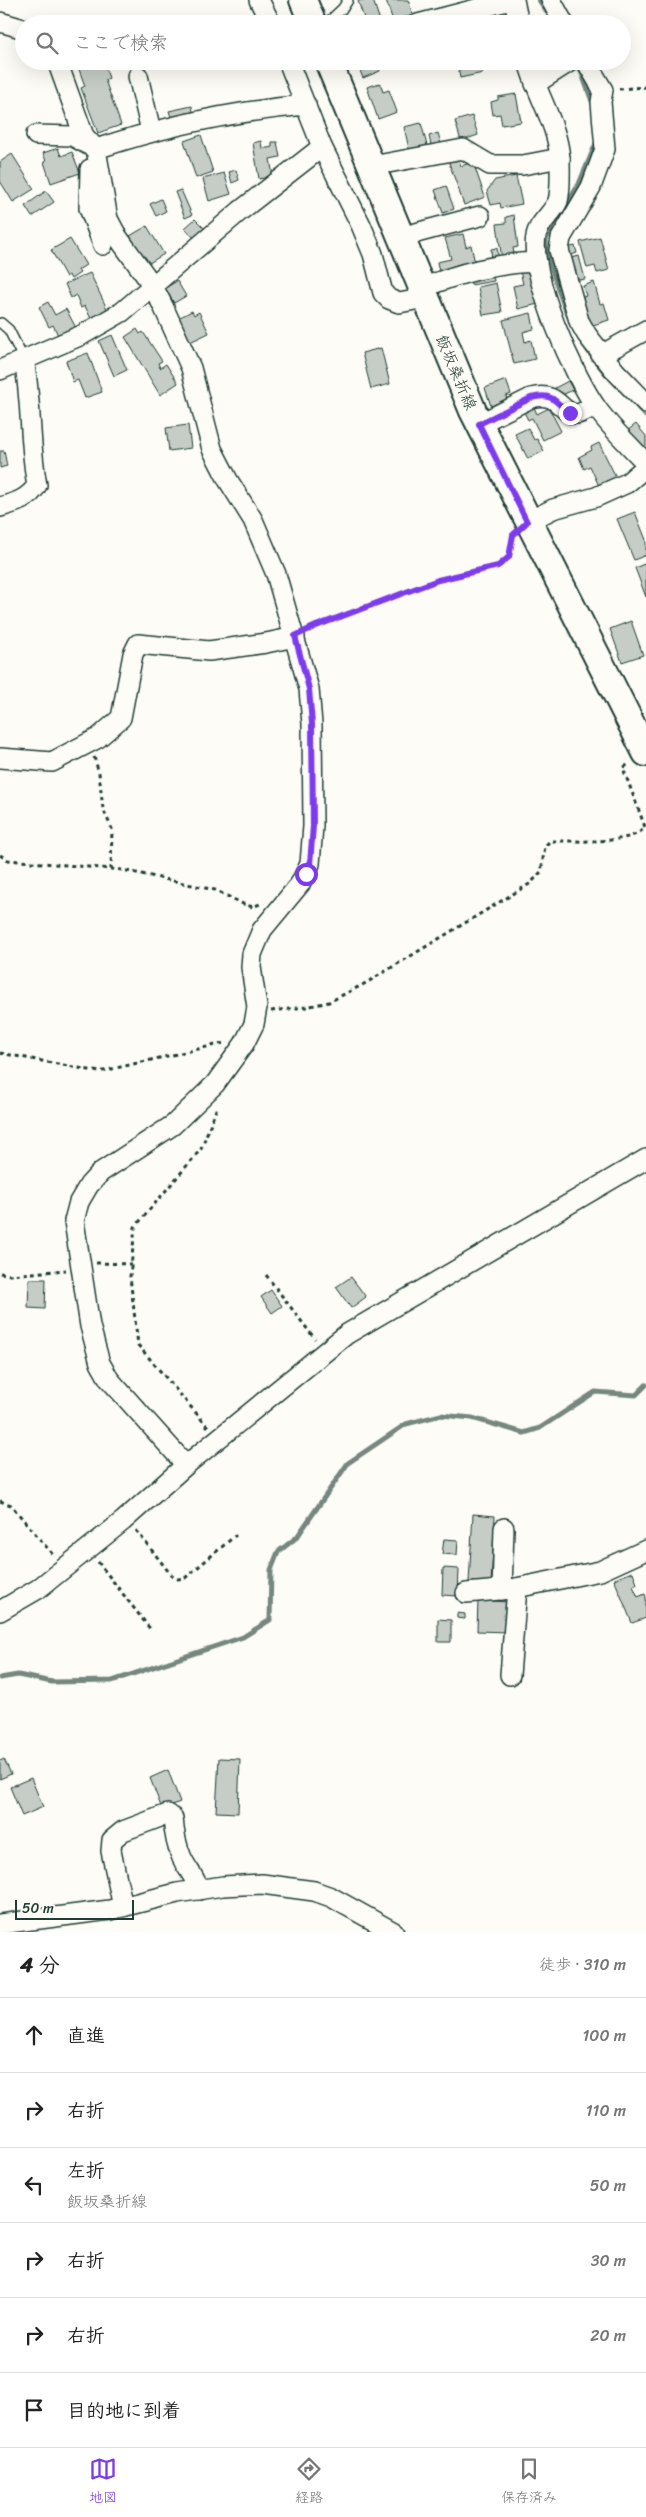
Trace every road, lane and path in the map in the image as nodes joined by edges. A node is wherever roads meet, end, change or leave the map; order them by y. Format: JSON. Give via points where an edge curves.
{"nodes":[{"id":1,"x":259,"y":0,"type":"edge"},
{"id":2,"x":303,"y":0,"type":"edge"},
{"id":3,"x":348,"y":0,"type":"edge"},
{"id":4,"x":512,"y":0,"type":"edge"},
{"id":5,"x":551,"y":0,"type":"edge"},
{"id":6,"x":266,"y":15,"type":"edge"},
{"id":7,"x":309,"y":15,"type":"edge"},
{"id":8,"x":336,"y":15,"type":"edge"},
{"id":9,"x":453,"y":15,"type":"edge"},
{"id":10,"x":516,"y":15,"type":"edge"},
{"id":11,"x":559,"y":15,"type":"edge"},
{"id":12,"x":0,"y":22,"type":"edge"},
{"id":13,"x":15,"y":26,"type":"edge"},
{"id":14,"x":60,"y":70,"type":"edge"},
{"id":15,"x":292,"y":70,"type":"edge"},
{"id":16,"x":332,"y":70,"type":"edge"},
{"id":17,"x":531,"y":70,"type":"edge"},
{"id":18,"x":560,"y":70,"type":"edge"},
{"id":19,"x":583,"y":70,"type":"edge"},
{"id":20,"x":138,"y":76,"type":"dead end"},
{"id":21,"x":535,"y":84,"type":"junction"},
{"id":22,"x":646,"y":87,"type":"edge"},
{"id":23,"x":603,"y":90,"type":"junction"},
{"id":24,"x":306,"y":105,"type":"junction"},
{"id":25,"x":151,"y":130,"type":"junction"},
{"id":26,"x":36,"y":135,"type":"dead end"},
{"id":27,"x":322,"y":146,"type":"junction"},
{"id":28,"x":96,"y":149,"type":"junction"},
{"id":29,"x":560,"y":158,"type":"junction"},
{"id":30,"x":372,"y":166,"type":"junction"},
{"id":31,"x":480,"y":216,"type":"dead end"},
{"id":32,"x":401,"y":237,"type":"junction"},
{"id":33,"x":103,"y":245,"type":"dead end"},
{"id":34,"x":545,"y":252,"type":"junction"},
{"id":35,"x":153,"y":286,"type":"junction"},
{"id":36,"x":424,"y":293,"type":"junction"},
{"id":37,"x":0,"y":323,"type":"edge"},
{"id":38,"x":646,"y":330,"type":"edge"},
{"id":39,"x":601,"y":354,"type":"junction"},
{"id":40,"x":24,"y":360,"type":"junction"},
{"id":41,"x":0,"y":370,"type":"edge"},
{"id":42,"x":646,"y":403,"type":"edge"},
{"id":43,"x":595,"y":406,"type":"junction"},
{"id":44,"x":479,"y":424,"type":"junction"},
{"id":45,"x":646,"y":465,"type":"edge"},
{"id":46,"x":0,"y":507,"type":"edge"},
{"id":47,"x":527,"y":522,"type":"junction"},
{"id":48,"x":295,"y":636,"type":"junction"},
{"id":49,"x":643,"y":740,"type":"edge"},
{"id":50,"x":84,"y":745,"type":"junction"},
{"id":51,"x":0,"y":758,"type":"edge"},
{"id":52,"x":0,"y":855,"type":"edge"},
{"id":53,"x":112,"y":869,"type":"junction"},
{"id":54,"x":265,"y":898,"type":"dead end"},
{"id":55,"x":256,"y":1013,"type":"junction"},
{"id":56,"x":244,"y":1044,"type":"junction"},
{"id":57,"x":0,"y":1053,"type":"edge"},
{"id":58,"x":215,"y":1084,"type":"junction"},
{"id":59,"x":646,"y":1159,"type":"edge"},
{"id":60,"x":131,"y":1264,"type":"junction"},
{"id":61,"x":81,"y":1265,"type":"junction"},
{"id":62,"x":0,"y":1273,"type":"edge"},
{"id":63,"x":266,"y":1275,"type":"dead end"},
{"id":64,"x":325,"y":1352,"type":"junction"},
{"id":65,"x":218,"y":1439,"type":"junction"},
{"id":66,"x":186,"y":1465,"type":"junction"},
{"id":67,"x":0,"y":1501,"type":"edge"},
{"id":68,"x":127,"y":1517,"type":"junction"},
{"id":69,"x":504,"y":1528,"type":"dead end"},
{"id":70,"x":236,"y":1534,"type":"dead end"},
{"id":71,"x":88,"y":1549,"type":"junction"},
{"id":72,"x":646,"y":1550,"type":"edge"},
{"id":73,"x":64,"y":1568,"type":"junction"},
{"id":74,"x":509,"y":1589,"type":"junction"},
{"id":75,"x":466,"y":1593,"type":"dead end"},
{"id":76,"x":0,"y":1611,"type":"edge"},
{"id":77,"x":151,"y":1630,"type":"dead end"},
{"id":78,"x":510,"y":1675,"type":"dead end"},
{"id":79,"x":199,"y":1890,"type":"junction"},
{"id":80,"x":123,"y":1907,"type":"junction"},
{"id":81,"x":0,"y":1924,"type":"edge"},
{"id":82,"x":394,"y":1932,"type":"edge"}],
"edges":[{"from":1,"to":6,"type":"street"},
{"from":2,"to":7,"type":"main road"},
{"from":3,"to":8,"type":"lane"},
{"from":4,"to":9,"type":"street"},
{"from":4,"to":10,"type":"street"},
{"from":5,"to":11,"type":"street"},
{"from":12,"to":13,"type":"street"},
{"from":14,"to":28,"type":"street","via":[[84,136]]},
{"from":15,"to":24,"type":"street"},
{"from":16,"to":30,"type":"main road","name":"飯坂桑折線"},
{"from":17,"to":21,"type":"street"},
{"from":18,"to":21,"type":"street"},
{"from":19,"to":23,"type":"street"},
{"from":20,"to":25,"type":"street"},
{"from":21,"to":29,"type":"street","via":[[554,132]]},
{"from":22,"to":23,"type":"path"},
{"from":23,"to":34,"type":"street","via":[[605,149],[591,187],[561,238]]},
{"from":24,"to":25,"type":"street","via":[[254,110]]},
{"from":24,"to":27,"type":"street"},
{"from":25,"to":28,"type":"street"},
{"from":26,"to":28,"type":"street","via":[[72,136]]},
{"from":27,"to":35,"type":"street","via":[[240,210]]},
{"from":27,"to":36,"type":"street","via":[[361,225],[383,293],[398,303]]},
{"from":28,"to":33,"type":"street","via":[[90,167],[89,208]]},
{"from":28,"to":35,"type":"street","via":[[108,219]]},
{"from":29,"to":30,"type":"street","via":[[490,165],[463,149]]},
{"from":29,"to":34,"type":"street","via":[[558,200],[536,234]]},
{"from":30,"to":32,"type":"main road","name":"飯坂桑折線"},
{"from":31,"to":32,"type":"street"},
{"from":32,"to":36,"type":"main road","name":"飯坂桑折線"},
{"from":34,"to":36,"type":"street","via":[[478,268]]},
{"from":34,"to":39,"type":"street","via":[[579,321]]},
{"from":34,"to":43,"type":"street","via":[[559,337]]},
{"from":35,"to":40,"type":"street","via":[[122,312],[82,335]]},
{"from":35,"to":48,"type":"street","via":[[191,368],[212,450],[253,520],[276,574]]},
{"from":36,"to":44,"type":"main road","name":"飯坂桑折線"},
{"from":37,"to":40,"type":"lane","via":[[9,330]]},
{"from":38,"to":39,"type":"street"},
{"from":39,"to":42,"type":"street"},
{"from":40,"to":41,"type":"street"},
{"from":40,"to":46,"type":"street","via":[[37,485],[33,493],[18,502]]},
{"from":43,"to":44,"type":"street","via":[[577,414],[570,413],[550,396],[540,395]]},
{"from":43,"to":45,"type":"street"},
{"from":44,"to":47,"type":"main road","name":"飯坂桑折線"},
{"from":45,"to":47,"type":"street","via":[[627,483],[596,497],[553,509]]},
{"from":47,"to":48,"type":"path","via":[[513,535],[509,557],[498,566],[438,580]]},
{"from":47,"to":49,"type":"main road","name":"飯坂桑折線"},
{"from":48,"to":50,"type":"street","via":[[209,651],[138,644],[133,654],[121,718],[98,738]]},
{"from":48,"to":55,"type":"street","via":[[309,689],[312,724],[312,849],[306,874],[262,930],[252,954]]},
{"from":49,"to":55,"type":"path","via":[[623,768],[645,827],[640,834],[622,839],[550,841],[544,846],[541,872],[531,884],[366,983],[329,1002],[306,1008]]},
{"from":50,"to":51,"type":"street","via":[[52,762]]},
{"from":50,"to":53,"type":"path","via":[[93,754],[99,773],[103,809],[112,829]]},
{"from":52,"to":53,"type":"path","via":[[8,860]]},
{"from":53,"to":54,"type":"path","via":[[216,890],[254,907]]},
{"from":55,"to":56,"type":"street"},
{"from":56,"to":57,"type":"path","via":[[226,1043],[99,1072]]},
{"from":56,"to":58,"type":"street"},
{"from":58,"to":60,"type":"path","via":[[219,1092],[217,1106],[201,1149],[135,1227]]},
{"from":58,"to":61,"type":"street","via":[[173,1125],[101,1172],[88,1186],[74,1221]]},
{"from":59,"to":64,"type":"street","via":[[346,1334]]},
{"from":60,"to":61,"type":"path"},
{"from":60,"to":65,"type":"path","via":[[138,1345]]},
{"from":61,"to":62,"type":"path","via":[[10,1275]]},
{"from":61,"to":66,"type":"street","via":[[90,1326],[109,1379]]},
{"from":63,"to":64,"type":"path"},
{"from":64,"to":65,"type":"street"},
{"from":65,"to":66,"type":"street"},
{"from":66,"to":68,"type":"street"},
{"from":67,"to":73,"type":"path","via":[[11,1505]]},
{"from":68,"to":70,"type":"path","via":[[172,1576],[178,1579],[185,1578]]},
{"from":68,"to":71,"type":"street"},
{"from":69,"to":74,"type":"street"},
{"from":71,"to":73,"type":"street"},
{"from":71,"to":77,"type":"path"},
{"from":72,"to":74,"type":"street","via":[[600,1571]]},
{"from":73,"to":76,"type":"street","via":[[38,1589]]},
{"from":74,"to":75,"type":"street"},
{"from":74,"to":78,"type":"street"},
{"from":79,"to":80,"type":"street"},
{"from":79,"to":80,"type":"street","via":[[182,1859],[174,1836],[173,1818],[168,1814],[123,1831],[112,1840],[111,1851]]},
{"from":79,"to":82,"type":"street","via":[[262,1884],[314,1890]]},
{"from":80,"to":81,"type":"street"}]}
